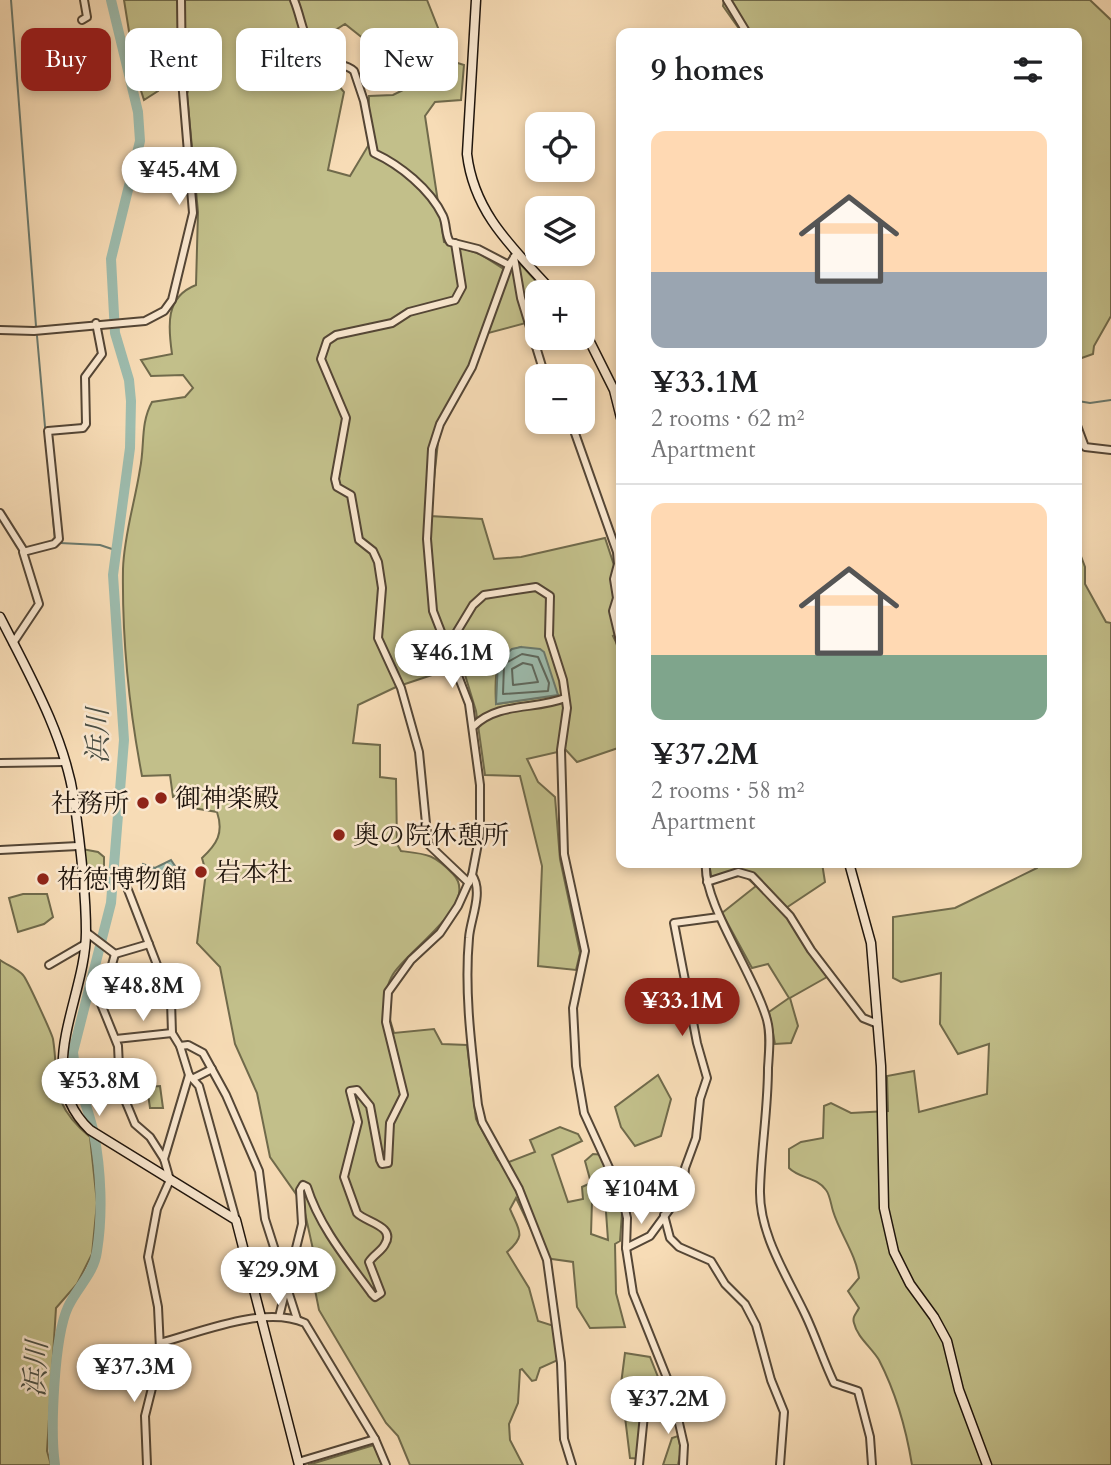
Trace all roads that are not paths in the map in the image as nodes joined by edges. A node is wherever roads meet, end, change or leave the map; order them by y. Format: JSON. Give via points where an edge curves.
{"nodes":[{"id":1,"x":84,"y":0,"type":"edge"},
{"id":2,"x":181,"y":0,"type":"edge"},
{"id":3,"x":294,"y":0,"type":"edge"},
{"id":4,"x":476,"y":0,"type":"edge"},
{"id":5,"x":727,"y":0,"type":"edge"},
{"id":6,"x":82,"y":20,"type":"dead end"},
{"id":7,"x":744,"y":28,"type":"edge"},
{"id":8,"x":455,"y":243,"type":"junction"},
{"id":9,"x":516,"y":255,"type":"junction"},
{"id":10,"x":509,"y":265,"type":"junction"},
{"id":11,"x":541,"y":280,"type":"edge"},
{"id":12,"x":97,"y":323,"type":"junction"},
{"id":13,"x":0,"y":330,"type":"edge"},
{"id":14,"x":595,"y":350,"type":"edge"},
{"id":15,"x":541,"y":364,"type":"edge"},
{"id":16,"x":616,"y":403,"type":"edge"},
{"id":17,"x":575,"y":434,"type":"edge"},
{"id":18,"x":1082,"y":441,"type":"edge"},
{"id":19,"x":1111,"y":450,"type":"edge"},
{"id":20,"x":0,"y":513,"type":"edge"},
{"id":21,"x":616,"y":549,"type":"edge"},
{"id":22,"x":23,"y":551,"type":"junction"},
{"id":23,"x":616,"y":572,"type":"edge"},
{"id":24,"x":616,"y":592,"type":"edge"},
{"id":25,"x":616,"y":601,"type":"edge"},
{"id":26,"x":0,"y":617,"type":"edge"},
{"id":27,"x":616,"y":624,"type":"edge"},
{"id":28,"x":13,"y":643,"type":"junction"},
{"id":29,"x":447,"y":648,"type":"junction"},
{"id":30,"x":565,"y":698,"type":"junction"},
{"id":31,"x":474,"y":726,"type":"junction"},
{"id":32,"x":65,"y":762,"type":"junction"},
{"id":33,"x":0,"y":763,"type":"edge"},
{"id":34,"x":78,"y":846,"type":"junction"},
{"id":35,"x":0,"y":850,"type":"edge"},
{"id":36,"x":706,"y":868,"type":"edge"},
{"id":37,"x":850,"y":868,"type":"edge"},
{"id":38,"x":472,"y":875,"type":"junction"},
{"id":39,"x":707,"y":882,"type":"junction"},
{"id":40,"x":468,"y":883,"type":"junction"},
{"id":41,"x":128,"y":890,"type":"dead end"},
{"id":42,"x":719,"y":917,"type":"junction"},
{"id":43,"x":86,"y":932,"type":"junction"},
{"id":44,"x":85,"y":944,"type":"junction"},
{"id":45,"x":149,"y":944,"type":"junction"},
{"id":46,"x":112,"y":952,"type":"junction"},
{"id":47,"x":49,"y":965,"type":"dead end"},
{"id":48,"x":878,"y":1024,"type":"junction"},
{"id":49,"x":172,"y":1033,"type":"junction"},
{"id":50,"x":116,"y":1039,"type":"junction"},
{"id":51,"x":180,"y":1046,"type":"junction"},
{"id":52,"x":212,"y":1069,"type":"junction"},
{"id":53,"x":191,"y":1076,"type":"junction"},
{"id":54,"x":164,"y":1159,"type":"junction"},
{"id":55,"x":170,"y":1180,"type":"junction"},
{"id":56,"x":664,"y":1215,"type":"junction"},
{"id":57,"x":236,"y":1220,"type":"junction"},
{"id":58,"x":626,"y":1248,"type":"junction"},
{"id":59,"x":285,"y":1286,"type":"junction"},
{"id":60,"x":261,"y":1317,"type":"junction"},
{"id":61,"x":279,"y":1317,"type":"junction"},
{"id":62,"x":297,"y":1320,"type":"junction"},
{"id":63,"x":160,"y":1343,"type":"junction"},
{"id":64,"x":676,"y":1406,"type":"junction"},
{"id":65,"x":375,"y":1439,"type":"junction"},
{"id":66,"x":299,"y":1464,"type":"edge"},
{"id":67,"x":147,"y":1465,"type":"edge"},
{"id":68,"x":386,"y":1465,"type":"edge"},
{"id":69,"x":572,"y":1465,"type":"edge"},
{"id":70,"x":639,"y":1465,"type":"edge"},
{"id":71,"x":682,"y":1465,"type":"edge"},
{"id":72,"x":780,"y":1465,"type":"edge"},
{"id":73,"x":872,"y":1465,"type":"edge"},
{"id":74,"x":987,"y":1465,"type":"edge"}],
"edges":[{"from":1,"to":6,"type":"street","via":[[87,17]]},
{"from":2,"to":12,"type":"street","via":[[192,225],[172,300],[153,318]]},
{"from":3,"to":8,"type":"street","via":[[311,49],[354,71],[374,153],[407,173],[430,197],[443,217],[447,240]]},
{"from":4,"to":9,"type":"street","via":[[469,171],[483,209]]},
{"from":5,"to":7,"type":"street"},
{"from":8,"to":10,"type":"street"},
{"from":8,"to":40,"type":"street","via":[[462,286],[455,300],[409,312],[391,323],[336,335],[327,341],[321,359],[346,418],[335,479],[337,487],[351,495],[359,540],[378,562],[382,588],[379,638],[401,688],[419,752],[428,844]]},
{"from":9,"to":10,"type":"street"},
{"from":9,"to":11,"type":"street"},
{"from":9,"to":15,"type":"street","via":[[521,298]]},
{"from":10,"to":29,"type":"street","via":[[472,367],[440,424],[432,449],[426,539],[433,611]]},
{"from":12,"to":13,"type":"street"},
{"from":12,"to":22,"type":"street","via":[[102,354],[85,377],[86,424],[48,431],[57,542]]},
{"from":14,"to":16,"type":"street"},
{"from":17,"to":21,"type":"street"},
{"from":18,"to":19,"type":"street","via":[[1084,447]]},
{"from":20,"to":22,"type":"street"},
{"from":22,"to":28,"type":"street","via":[[39,604]]},
{"from":23,"to":24,"type":"street"},
{"from":25,"to":27,"type":"street"},
{"from":26,"to":28,"type":"street"},
{"from":28,"to":32,"type":"street"},
{"from":29,"to":30,"type":"street","via":[[477,599],[542,589],[550,596],[549,636]]},
{"from":29,"to":31,"type":"street","via":[[464,684]]},
{"from":30,"to":31,"type":"street","via":[[485,715]]},
{"from":30,"to":58,"type":"street","via":[[561,750],[564,854],[585,951],[573,1007],[576,1066],[584,1113],[622,1196]]},
{"from":31,"to":38,"type":"street","via":[[481,821]]},
{"from":32,"to":33,"type":"street"},
{"from":32,"to":34,"type":"street"},
{"from":34,"to":35,"type":"street"},
{"from":34,"to":43,"type":"street"},
{"from":36,"to":39,"type":"street"},
{"from":37,"to":48,"type":"street","via":[[871,943]]},
{"from":38,"to":40,"type":"street"},
{"from":38,"to":69,"type":"street","via":[[477,888],[469,966],[478,1105],[482,1122],[532,1218],[551,1272],[564,1439]]},
{"from":39,"to":42,"type":"street"},
{"from":39,"to":48,"type":"street","via":[[738,872],[752,876],[790,916],[863,1018]]},
{"from":40,"to":59,"type":"street","via":[[440,933],[411,960],[388,992],[386,1022],[404,1095],[390,1123],[388,1163],[380,1160],[366,1098],[357,1090],[349,1091],[358,1122],[344,1177],[356,1213],[386,1234],[385,1245],[369,1262],[381,1293],[372,1294],[340,1250],[305,1184],[300,1190],[302,1224]]},
{"from":41,"to":45,"type":"street"},
{"from":42,"to":56,"type":"street","via":[[674,923],[707,1078],[683,1191]]},
{"from":42,"to":73,"type":"street","via":[[748,968],[769,1030],[760,1189],[768,1230],[834,1383],[858,1391]]},
{"from":43,"to":44,"type":"street"},
{"from":43,"to":46,"type":"street"},
{"from":44,"to":47,"type":"street"},
{"from":44,"to":55,"type":"street","via":[[62,1060],[63,1086],[74,1111],[90,1130]]},
{"from":45,"to":46,"type":"street"},
{"from":45,"to":49,"type":"street","via":[[170,1001]]},
{"from":46,"to":50,"type":"street","via":[[101,1004]]},
{"from":48,"to":74,"type":"street","via":[[881,1172],[894,1252],[947,1341],[959,1390]]},
{"from":49,"to":50,"type":"street"},
{"from":49,"to":51,"type":"street"},
{"from":50,"to":54,"type":"street","via":[[117,1077],[131,1115]]},
{"from":51,"to":52,"type":"street","via":[[199,1049]]},
{"from":51,"to":53,"type":"street"},
{"from":52,"to":53,"type":"street"},
{"from":52,"to":59,"type":"street","via":[[259,1171],[265,1219]]},
{"from":53,"to":54,"type":"street"},
{"from":53,"to":57,"type":"street","via":[[208,1114]]},
{"from":54,"to":55,"type":"street"},
{"from":55,"to":57,"type":"street"},
{"from":55,"to":63,"type":"street","via":[[156,1209],[148,1257]]},
{"from":56,"to":58,"type":"street","via":[[650,1236]]},
{"from":56,"to":72,"type":"street","via":[[670,1238],[711,1261],[745,1304],[755,1325],[784,1412]]},
{"from":57,"to":60,"type":"street"},
{"from":58,"to":64,"type":"street","via":[[638,1310]]},
{"from":59,"to":61,"type":"street"},
{"from":59,"to":62,"type":"street"},
{"from":60,"to":61,"type":"street"},
{"from":60,"to":63,"type":"street"},
{"from":60,"to":66,"type":"street"},
{"from":61,"to":62,"type":"street"},
{"from":62,"to":65,"type":"street","via":[[304,1323]]},
{"from":63,"to":67,"type":"street","via":[[161,1370],[145,1416]]},
{"from":64,"to":70,"type":"street","via":[[663,1405],[644,1415]]},
{"from":64,"to":71,"type":"street","via":[[684,1445]]},
{"from":65,"to":66,"type":"street"},
{"from":65,"to":68,"type":"street"}]}
